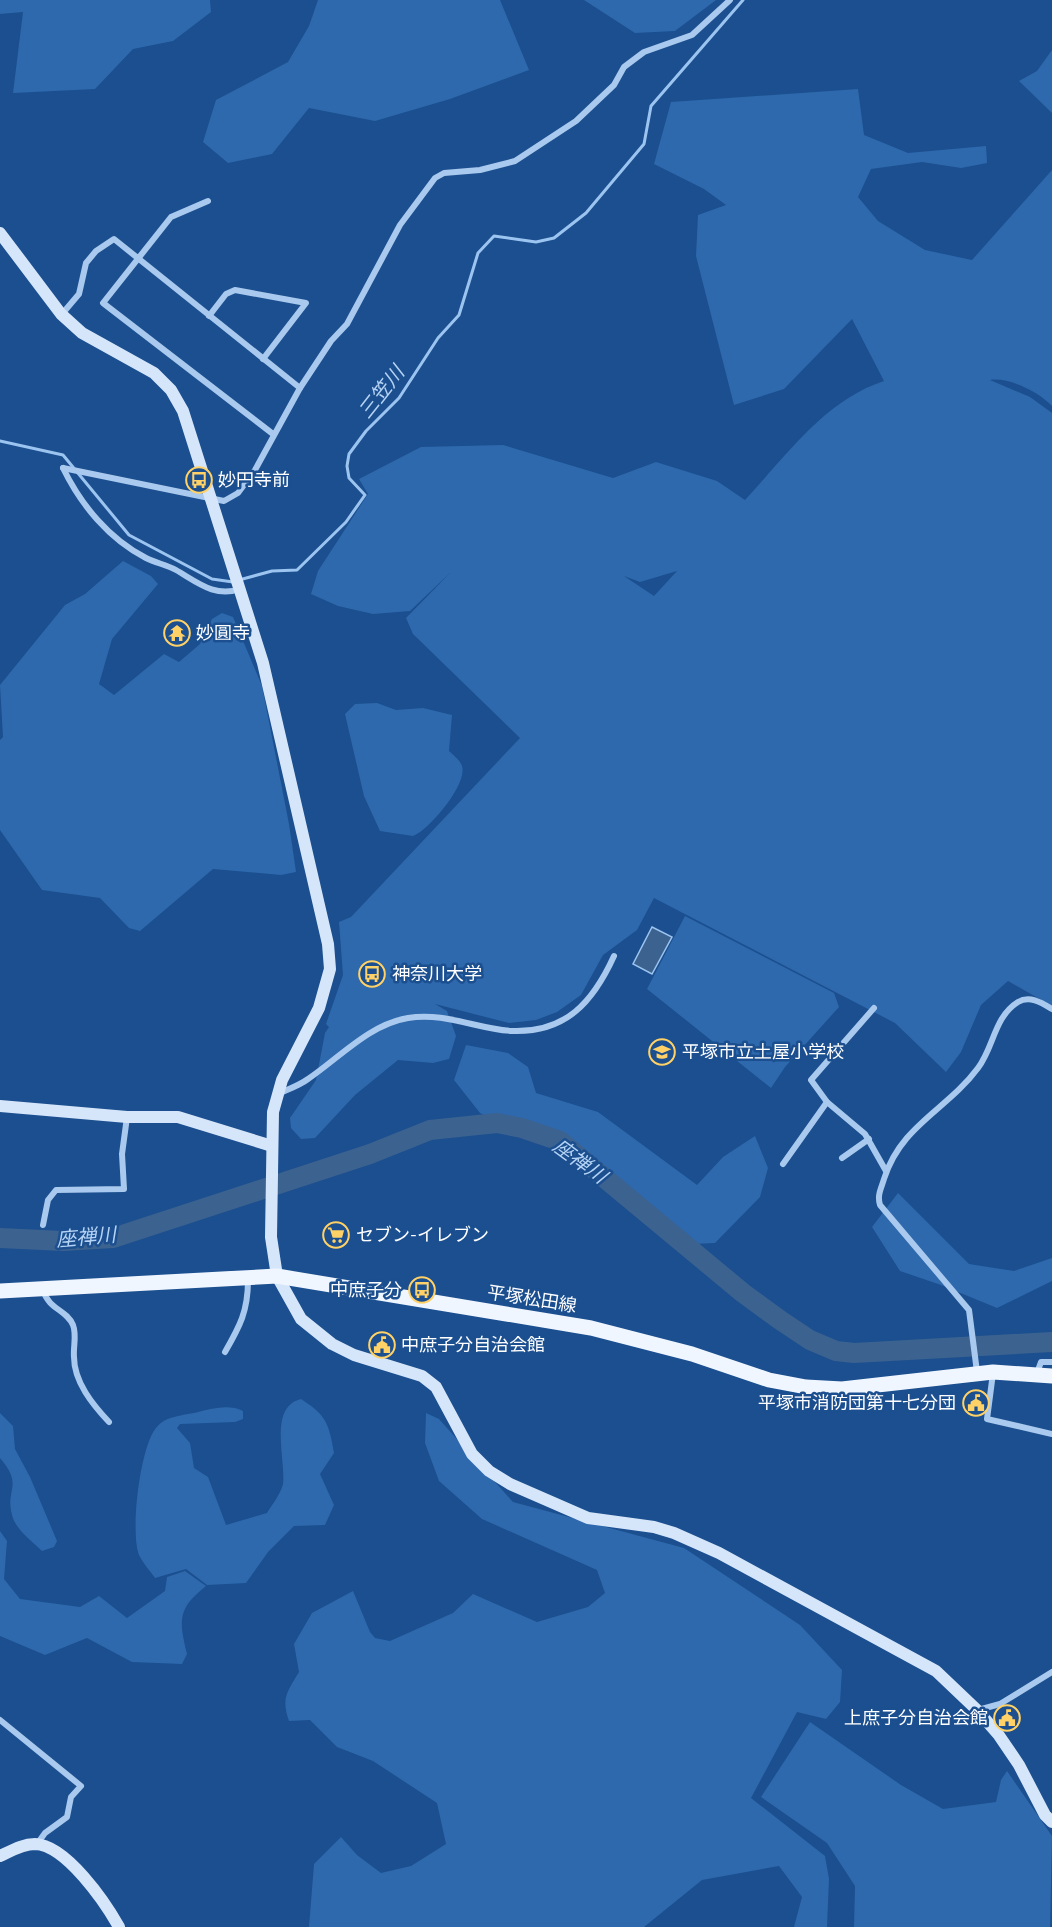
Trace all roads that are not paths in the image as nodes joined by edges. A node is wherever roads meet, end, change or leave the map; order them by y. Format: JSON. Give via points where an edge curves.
{"nodes":[{"id":1,"x":730,"y":0,"type":"edge"},
{"id":2,"x":208,"y":201,"type":"dead end"},
{"id":3,"x":0,"y":233,"type":"edge"},
{"id":4,"x":138,"y":261,"type":"junction"},
{"id":5,"x":61,"y":314,"type":"junction"},
{"id":6,"x":209,"y":316,"type":"junction"},
{"id":7,"x":263,"y":358,"type":"junction"},
{"id":8,"x":300,"y":388,"type":"junction"},
{"id":9,"x":273,"y":434,"type":"junction"},
{"id":10,"x":211,"y":498,"type":"junction"},
{"id":11,"x":241,"y":588,"type":"junction"},
{"id":12,"x":614,"y":956,"type":"dead end"},
{"id":13,"x":874,"y":1008,"type":"dead end"},
{"id":14,"x":1052,"y":1009,"type":"edge"},
{"id":15,"x":276,"y":1095,"type":"junction"},
{"id":16,"x":827,"y":1102,"type":"junction"},
{"id":17,"x":0,"y":1106,"type":"edge"},
{"id":18,"x":128,"y":1117,"type":"junction"},
{"id":19,"x":868,"y":1139,"type":"junction"},
{"id":20,"x":272,"y":1146,"type":"junction"},
{"id":21,"x":842,"y":1158,"type":"dead end"},
{"id":22,"x":783,"y":1164,"type":"dead end"},
{"id":23,"x":886,"y":1172,"type":"junction"},
{"id":24,"x":43,"y":1225,"type":"dead end"},
{"id":25,"x":277,"y":1276,"type":"junction"},
{"id":26,"x":248,"y":1279,"type":"junction"},
{"id":27,"x":43,"y":1290,"type":"junction"},
{"id":28,"x":0,"y":1291,"type":"edge"},
{"id":29,"x":225,"y":1352,"type":"dead end"},
{"id":30,"x":1052,"y":1362,"type":"edge"},
{"id":31,"x":977,"y":1372,"type":"junction"},
{"id":32,"x":993,"y":1372,"type":"junction"},
{"id":33,"x":1044,"y":1375,"type":"edge"},
{"id":34,"x":109,"y":1422,"type":"dead end"},
{"id":35,"x":1052,"y":1434,"type":"edge"},
{"id":36,"x":1052,"y":1672,"type":"edge"},
{"id":37,"x":977,"y":1710,"type":"junction"},
{"id":38,"x":0,"y":1720,"type":"edge"},
{"id":39,"x":1052,"y":1822,"type":"edge"},
{"id":40,"x":37,"y":1844,"type":"junction"},
{"id":41,"x":0,"y":1856,"type":"edge"},
{"id":42,"x":119,"y":1927,"type":"edge"}],
"edges":[{"from":1,"to":8,"type":"street","via":[[692,35],[644,52],[624,67],[614,85],[576,121],[515,161],[480,170],[444,172],[435,178],[400,225],[347,324]]},
{"from":2,"to":4,"type":"street","via":[[171,217]]},
{"from":3,"to":5,"type":"street"},
{"from":4,"to":5,"type":"street","via":[[114,239],[86,263],[79,294]]},
{"from":4,"to":6,"type":"street"},
{"from":4,"to":9,"type":"street","via":[[103,303]]},
{"from":5,"to":10,"type":"street","via":[[82,333],[154,374],[171,390],[183,411]]},
{"from":6,"to":7,"type":"street"},
{"from":6,"to":7,"type":"street","via":[[226,294],[235,290],[306,303]]},
{"from":7,"to":8,"type":"street"},
{"from":8,"to":9,"type":"street"},
{"from":9,"to":10,"type":"street","via":[[238,493],[224,501]]},
{"from":10,"to":11,"type":"street"},
{"from":10,"to":11,"type":"street","via":[[63,468],[98,521],[123,545],[205,588]]},
{"from":11,"to":15,"type":"street","via":[[263,663],[330,969],[319,1008]]},
{"from":12,"to":15,"type":"street","via":[[586,1004],[565,1019],[541,1028],[511,1030],[458,1019],[409,1017],[387,1024],[307,1080]]},
{"from":13,"to":16,"type":"street","via":[[811,1080]]},
{"from":14,"to":23,"type":"street","via":[[1034,999],[1019,1001],[1001,1018],[978,1068],[903,1139]]},
{"from":15,"to":20,"type":"street"},
{"from":16,"to":19,"type":"street"},
{"from":16,"to":22,"type":"street"},
{"from":17,"to":18,"type":"street"},
{"from":18,"to":20,"type":"street","via":[[178,1117]]},
{"from":18,"to":24,"type":"street","via":[[122,1154],[124,1189],[56,1190],[48,1200]]},
{"from":19,"to":21,"type":"street"},
{"from":19,"to":23,"type":"street"},
{"from":20,"to":25,"type":"street","via":[[271,1238]]},
{"from":23,"to":31,"type":"street","via":[[878,1197],[880,1205],[969,1310]]},
{"from":25,"to":26,"type":"main road","name":"平塚松田線"},
{"from":25,"to":31,"type":"main road","name":"平塚松田線","via":[[591,1328],[692,1354],[769,1380],[806,1387],[842,1389]]},
{"from":25,"to":37,"type":"street","via":[[301,1319],[332,1344],[422,1376],[436,1387],[460,1437],[489,1471],[588,1518],[654,1527],[719,1553],[936,1671]]},
{"from":26,"to":27,"type":"main road","name":"平塚松田線"},
{"from":26,"to":29,"type":"street","via":[[248,1304]]},
{"from":27,"to":28,"type":"main road","name":"平塚松田線"},
{"from":27,"to":34,"type":"street","via":[[47,1302],[74,1326],[77,1377]]},
{"from":30,"to":33,"type":"street","via":[[1041,1362]]},
{"from":31,"to":32,"type":"main road","name":"平塚松田線"},
{"from":32,"to":33,"type":"main road","name":"平塚松田線"},
{"from":32,"to":35,"type":"street","via":[[987,1419]]},
{"from":36,"to":37,"type":"street","via":[[1000,1704]]},
{"from":37,"to":39,"type":"street","via":[[1018,1765]]},
{"from":38,"to":40,"type":"street","via":[[81,1786],[71,1797],[67,1817]]},
{"from":40,"to":41,"type":"street","via":[[23,1845]]},
{"from":40,"to":42,"type":"street","via":[[73,1865]]}]}
